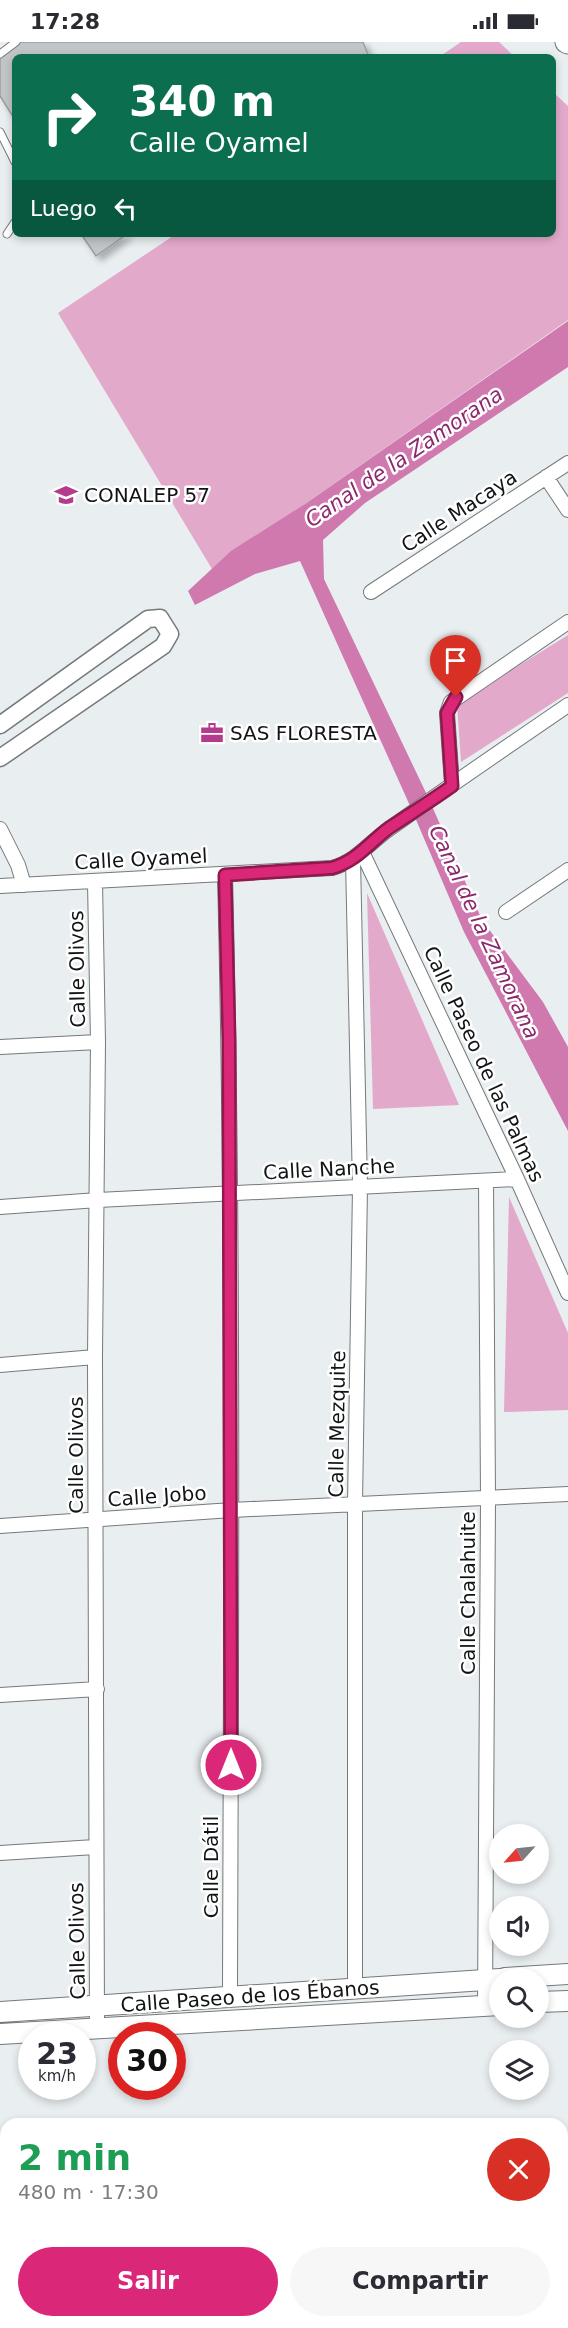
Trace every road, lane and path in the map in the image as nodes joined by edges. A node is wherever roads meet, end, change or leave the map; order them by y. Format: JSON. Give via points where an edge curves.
{"nodes":[{"id":1,"x":16,"y":42,"type":"edge"},
{"id":2,"x":0,"y":54,"type":"edge"},
{"id":3,"x":0,"y":132,"type":"edge"},
{"id":4,"x":12,"y":156,"type":"edge"},
{"id":5,"x":12,"y":227,"type":"edge"},
{"id":6,"x":8,"y":234,"type":"dead end"},
{"id":7,"x":568,"y":463,"type":"edge"},
{"id":8,"x":546,"y":477,"type":"junction"},
{"id":9,"x":568,"y":510,"type":"edge"},
{"id":10,"x":371,"y":592,"type":"dead end"},
{"id":11,"x":568,"y":622,"type":"edge"},
{"id":12,"x":568,"y":705,"type":"edge"},
{"id":13,"x":0,"y":725,"type":"edge"},
{"id":14,"x":0,"y":758,"type":"edge"},
{"id":15,"x":452,"y":786,"type":"junction"},
{"id":16,"x":0,"y":829,"type":"edge"},
{"id":17,"x":358,"y":856,"type":"junction"},
{"id":18,"x":568,"y":870,"type":"edge"},
{"id":19,"x":225,"y":875,"type":"junction"},
{"id":20,"x":95,"y":882,"type":"junction"},
{"id":21,"x":24,"y":885,"type":"junction"},
{"id":22,"x":0,"y":886,"type":"edge"},
{"id":23,"x":506,"y":912,"type":"dead end"},
{"id":24,"x":98,"y":1042,"type":"junction"},
{"id":25,"x":0,"y":1047,"type":"edge"},
{"id":26,"x":517,"y":1179,"type":"junction"},
{"id":27,"x":486,"y":1180,"type":"junction"},
{"id":28,"x":360,"y":1187,"type":"junction"},
{"id":29,"x":229,"y":1194,"type":"junction"},
{"id":30,"x":98,"y":1200,"type":"junction"},
{"id":31,"x":0,"y":1207,"type":"edge"},
{"id":32,"x":568,"y":1293,"type":"edge"},
{"id":33,"x":95,"y":1358,"type":"junction"},
{"id":34,"x":0,"y":1365,"type":"edge"},
{"id":35,"x":568,"y":1494,"type":"edge"},
{"id":36,"x":488,"y":1499,"type":"junction"},
{"id":37,"x":355,"y":1504,"type":"junction"},
{"id":38,"x":232,"y":1510,"type":"junction"},
{"id":39,"x":95,"y":1520,"type":"junction"},
{"id":40,"x":0,"y":1526,"type":"edge"},
{"id":41,"x":97,"y":1689,"type":"junction"},
{"id":42,"x":0,"y":1695,"type":"edge"},
{"id":43,"x":95,"y":1847,"type":"junction"},
{"id":44,"x":0,"y":1853,"type":"edge"},
{"id":45,"x":496,"y":1968,"type":"edge"},
{"id":46,"x":568,"y":1974,"type":"edge"},
{"id":47,"x":549,"y":1975,"type":"edge"},
{"id":48,"x":489,"y":1979,"type":"edge"},
{"id":49,"x":355,"y":1989,"type":"junction"},
{"id":50,"x":230,"y":1996,"type":"junction"},
{"id":51,"x":568,"y":2001,"type":"edge"},
{"id":52,"x":549,"y":2002,"type":"edge"},
{"id":53,"x":489,"y":2005,"type":"edge"},
{"id":54,"x":97,"y":2006,"type":"junction"},
{"id":55,"x":0,"y":2012,"type":"edge"},
{"id":56,"x":97,"y":2028,"type":"junction"},
{"id":57,"x":0,"y":2034,"type":"edge"}],
"edges":[{"from":1,"to":2,"type":"lane"},
{"from":3,"to":4,"type":"lane"},
{"from":5,"to":6,"type":"lane"},
{"from":7,"to":8,"type":"street","name":"Calle Macaya"},
{"from":8,"to":9,"type":"street"},
{"from":8,"to":10,"type":"street","name":"Calle Macaya"},
{"from":11,"to":15,"type":"street","via":[[451,702],[447,713]]},
{"from":12,"to":15,"type":"street","name":"Calle Oyamel"},
{"from":13,"to":14,"type":"street","via":[[148,619],[160,618],[170,634],[163,646]]},
{"from":15,"to":17,"type":"street","name":"Calle Oyamel","via":[[381,835]]},
{"from":16,"to":21,"type":"street"},
{"from":17,"to":19,"type":"street","name":"Calle Oyamel","via":[[332,868]]},
{"from":17,"to":26,"type":"street","name":"Calle Paseo de las Palmas"},
{"from":17,"to":28,"type":"street","name":"Calle Mezquite"},
{"from":18,"to":23,"type":"street"},
{"from":19,"to":20,"type":"street","name":"Calle Oyamel"},
{"from":19,"to":29,"type":"street","name":"Calle Dátil"},
{"from":20,"to":21,"type":"street","name":"Calle Oyamel"},
{"from":20,"to":24,"type":"street","name":"Calle Olivos"},
{"from":21,"to":22,"type":"street","name":"Calle Oyamel"},
{"from":24,"to":25,"type":"street"},
{"from":24,"to":30,"type":"street","name":"Calle Olivos"},
{"from":26,"to":27,"type":"street","name":"Calle Nanche"},
{"from":26,"to":32,"type":"street","name":"Calle Paseo de las Palmas"},
{"from":27,"to":28,"type":"street","name":"Calle Nanche"},
{"from":27,"to":36,"type":"street","name":"Calle Chalahuite"},
{"from":28,"to":29,"type":"street","name":"Calle Nanche"},
{"from":28,"to":37,"type":"street","name":"Calle Mezquite"},
{"from":29,"to":30,"type":"street","name":"Calle Nanche"},
{"from":29,"to":38,"type":"street","name":"Calle Dátil"},
{"from":30,"to":31,"type":"street","name":"Calle Nanche"},
{"from":30,"to":33,"type":"street","name":"Calle Olivos"},
{"from":33,"to":34,"type":"street"},
{"from":33,"to":39,"type":"street","name":"Calle Olivos"},
{"from":35,"to":36,"type":"street","name":"Calle Jobo"},
{"from":36,"to":37,"type":"street","name":"Calle Jobo"},
{"from":36,"to":45,"type":"street","name":"Calle Chalahuite"},
{"from":37,"to":38,"type":"street","name":"Calle Jobo"},
{"from":37,"to":49,"type":"street","name":"Calle Mezquite"},
{"from":38,"to":39,"type":"street","name":"Calle Jobo"},
{"from":38,"to":50,"type":"street","name":"Calle Dátil"},
{"from":39,"to":40,"type":"street","name":"Calle Jobo"},
{"from":39,"to":41,"type":"street","name":"Calle Olivos"},
{"from":41,"to":42,"type":"street"},
{"from":41,"to":43,"type":"street","name":"Calle Olivos"},
{"from":43,"to":44,"type":"street"},
{"from":43,"to":54,"type":"street","name":"Calle Olivos"},
{"from":46,"to":47,"type":"main road","name":"Calle Paseo de los Ébanos"},
{"from":48,"to":49,"type":"main road","name":"Calle Paseo de los Ébanos"},
{"from":49,"to":50,"type":"main road","name":"Calle Paseo de los Ébanos"},
{"from":50,"to":54,"type":"main road","name":"Calle Paseo de los Ébanos"},
{"from":51,"to":52,"type":"main road"},
{"from":53,"to":56,"type":"main road","name":"Calle Paseo de los Ébanos"},
{"from":54,"to":55,"type":"main road","name":"Calle Paseo de los Ébanos"},
{"from":54,"to":56,"type":"street","name":"Calle Olivos"},
{"from":56,"to":57,"type":"main road","name":"Calle Paseo de los Ébanos"}]}
